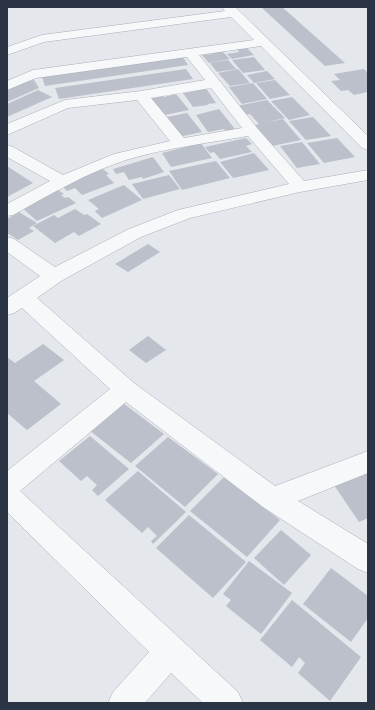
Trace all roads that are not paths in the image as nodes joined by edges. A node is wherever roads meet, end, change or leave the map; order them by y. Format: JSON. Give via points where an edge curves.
{"nodes":[{"id":1,"x":231,"y":10,"type":"edge"},
{"id":2,"x":146,"y":12,"type":"dead end"},
{"id":3,"x":156,"y":23,"type":"junction"},
{"id":4,"x":42,"y":39,"type":"junction"},
{"id":5,"x":264,"y":42,"type":"junction"},
{"id":6,"x":7,"y":51,"type":"edge"},
{"id":7,"x":190,"y":52,"type":"junction"},
{"id":8,"x":62,"y":70,"type":"junction"},
{"id":9,"x":214,"y":83,"type":"junction"},
{"id":10,"x":7,"y":86,"type":"edge"},
{"id":11,"x":141,"y":95,"type":"junction"},
{"id":12,"x":7,"y":130,"type":"edge"},
{"id":13,"x":252,"y":131,"type":"junction"},
{"id":14,"x":180,"y":143,"type":"junction"},
{"id":15,"x":368,"y":145,"type":"edge"},
{"id":16,"x":7,"y":150,"type":"edge"},
{"id":17,"x":368,"y":175,"type":"edge"},
{"id":18,"x":62,"y":181,"type":"junction"},
{"id":19,"x":300,"y":187,"type":"junction"},
{"id":20,"x":7,"y":211,"type":"edge"},
{"id":21,"x":7,"y":243,"type":"edge"},
{"id":22,"x":54,"y":276,"type":"junction"},
{"id":23,"x":15,"y":302,"type":"edge"},
{"id":24,"x":126,"y":389,"type":"junction"},
{"id":25,"x":368,"y":462,"type":"edge"},
{"id":26,"x":7,"y":486,"type":"edge"},
{"id":27,"x":7,"y":495,"type":"edge"},
{"id":28,"x":272,"y":499,"type":"junction"},
{"id":29,"x":368,"y":560,"type":"edge"},
{"id":30,"x":170,"y":651,"type":"junction"},
{"id":31,"x":124,"y":703,"type":"edge"},
{"id":32,"x":227,"y":703,"type":"edge"}],
"edges":[{"from":1,"to":3,"type":"street"},
{"from":1,"to":5,"type":"street"},
{"from":2,"to":3,"type":"street"},
{"from":3,"to":4,"type":"street"},
{"from":4,"to":6,"type":"street"},
{"from":4,"to":8,"type":"street"},
{"from":5,"to":7,"type":"street"},
{"from":5,"to":15,"type":"street"},
{"from":7,"to":8,"type":"street"},
{"from":7,"to":9,"type":"street"},
{"from":8,"to":10,"type":"street","via":[[33,74]]},
{"from":9,"to":11,"type":"street"},
{"from":9,"to":13,"type":"street"},
{"from":11,"to":12,"type":"street","via":[[65,104]]},
{"from":11,"to":14,"type":"street"},
{"from":13,"to":14,"type":"street"},
{"from":13,"to":19,"type":"street"},
{"from":14,"to":18,"type":"street","via":[[120,157]]},
{"from":16,"to":18,"type":"street"},
{"from":17,"to":19,"type":"street"},
{"from":18,"to":20,"type":"street"},
{"from":19,"to":22,"type":"street","via":[[184,214],[135,233]]},
{"from":21,"to":22,"type":"street"},
{"from":22,"to":23,"type":"street"},
{"from":23,"to":24,"type":"street"},
{"from":24,"to":26,"type":"street"},
{"from":24,"to":28,"type":"street"},
{"from":25,"to":28,"type":"street"},
{"from":27,"to":30,"type":"street"},
{"from":28,"to":29,"type":"street"},
{"from":30,"to":31,"type":"street"},
{"from":30,"to":32,"type":"street"}]}
